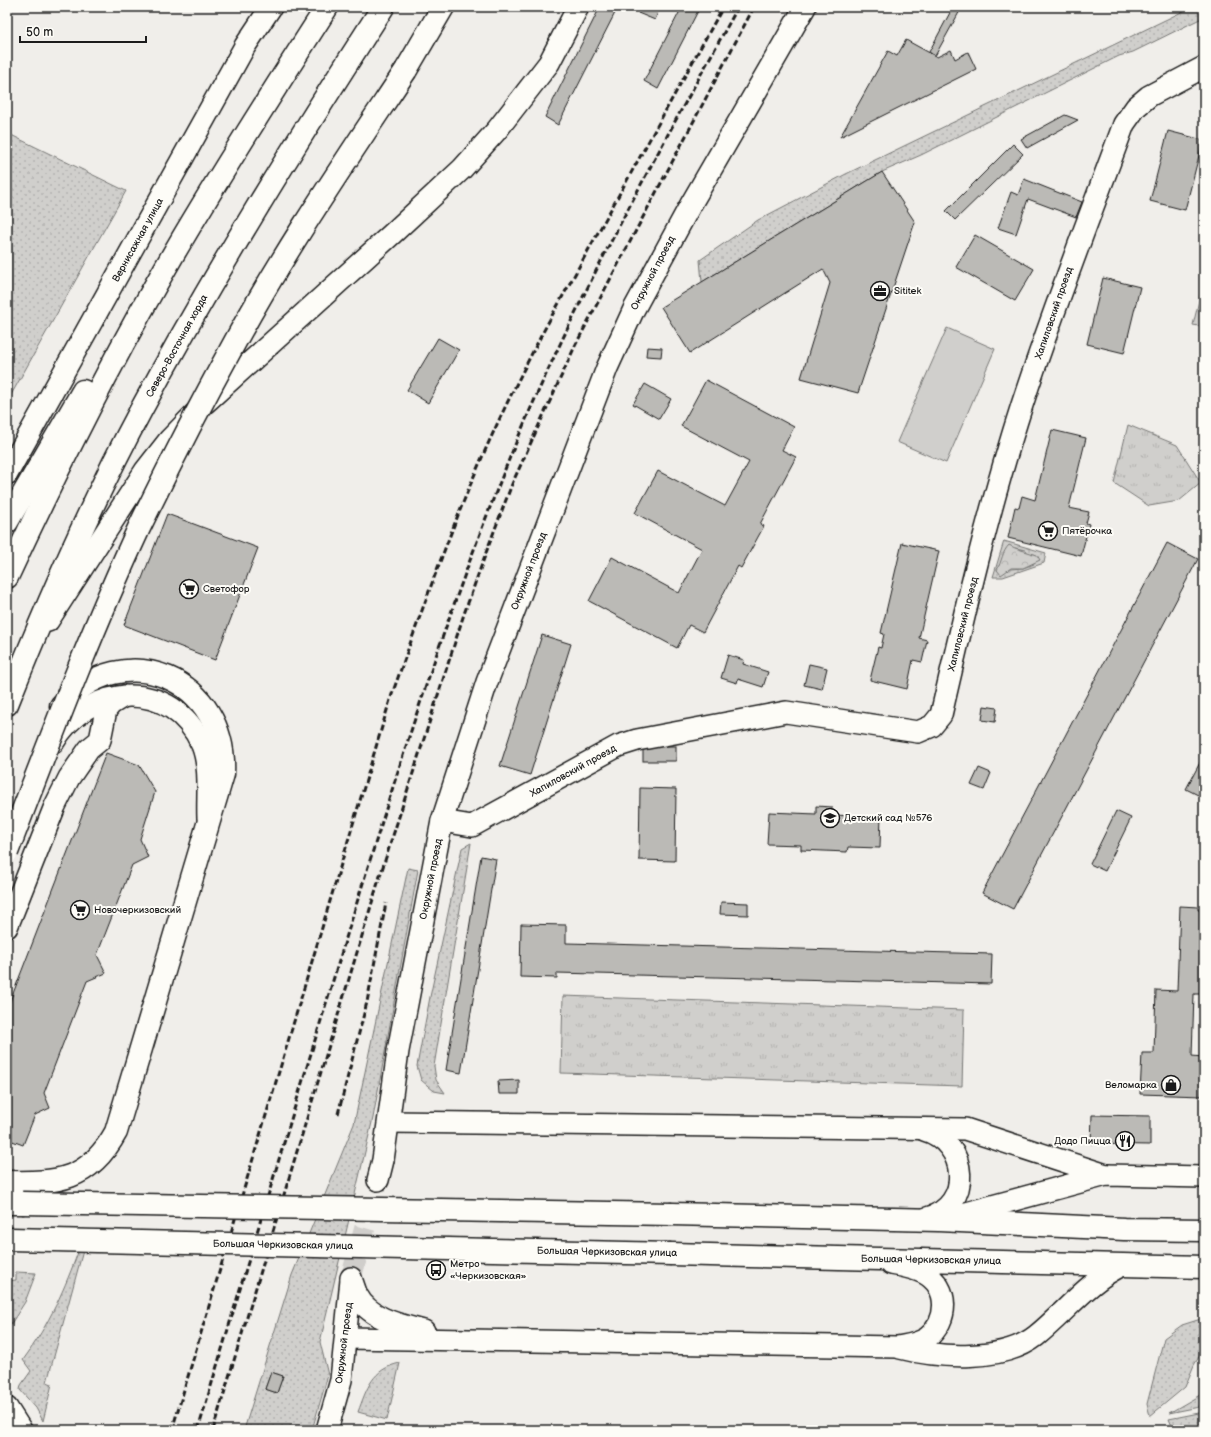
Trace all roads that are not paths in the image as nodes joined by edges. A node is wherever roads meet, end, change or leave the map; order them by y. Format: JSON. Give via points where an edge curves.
{"nodes":[{"id":1,"x":271,"y":7,"type":"edge"},
{"id":2,"x":327,"y":7,"type":"edge"},
{"id":3,"x":383,"y":7,"type":"edge"},
{"id":4,"x":443,"y":7,"type":"edge"},
{"id":5,"x":454,"y":7,"type":"edge"},
{"id":6,"x":578,"y":7,"type":"edge"},
{"id":7,"x":805,"y":7,"type":"edge"},
{"id":8,"x":1204,"y":67,"type":"edge"},
{"id":9,"x":406,"y":70,"type":"junction"},
{"id":10,"x":255,"y":120,"type":"junction"},
{"id":11,"x":7,"y":474,"type":"edge"},
{"id":12,"x":7,"y":522,"type":"edge"},
{"id":13,"x":7,"y":577,"type":"edge"},
{"id":14,"x":31,"y":647,"type":"junction"},
{"id":15,"x":124,"y":696,"type":"junction"},
{"id":16,"x":7,"y":704,"type":"edge"},
{"id":17,"x":32,"y":780,"type":"junction"},
{"id":18,"x":442,"y":821,"type":"junction"},
{"id":19,"x":208,"y":828,"type":"junction"},
{"id":20,"x":7,"y":847,"type":"edge"},
{"id":21,"x":7,"y":852,"type":"edge"},
{"id":22,"x":7,"y":927,"type":"edge"},
{"id":23,"x":389,"y":1122,"type":"junction"},
{"id":24,"x":920,"y":1129,"type":"junction"},
{"id":25,"x":1106,"y":1175,"type":"junction"},
{"id":26,"x":1204,"y":1177,"type":"edge"},
{"id":27,"x":378,"y":1180,"type":"tunnel mouth"},
{"id":28,"x":7,"y":1182,"type":"edge"},
{"id":29,"x":15,"y":1203,"type":"edge"},
{"id":30,"x":929,"y":1220,"type":"junction"},
{"id":31,"x":1204,"y":1230,"type":"edge"},
{"id":32,"x":8,"y":1239,"type":"edge"},
{"id":33,"x":867,"y":1259,"type":"junction"},
{"id":34,"x":1123,"y":1265,"type":"junction"},
{"id":35,"x":1204,"y":1266,"type":"edge"},
{"id":36,"x":346,"y":1338,"type":"junction"},
{"id":37,"x":494,"y":1340,"type":"junction"},
{"id":38,"x":898,"y":1347,"type":"junction"},
{"id":39,"x":7,"y":1408,"type":"edge"},
{"id":40,"x":21,"y":1430,"type":"edge"},
{"id":41,"x":327,"y":1430,"type":"edge"}],
"edges":[{"from":1,"to":11,"type":"street","name":"Вернисажная улица","via":[[245,46]]},
{"from":2,"to":10,"type":"main road"},
{"from":3,"to":14,"type":"main road","name":"Северо-Восточная хорда","via":[[216,274],[140,411],[81,529]]},
{"from":4,"to":9,"type":"main road"},
{"from":5,"to":9,"type":"street"},
{"from":6,"to":14,"type":"street","via":[[549,63],[497,130],[462,169],[205,403],[170,439],[145,471]]},
{"from":7,"to":18,"type":"street","name":"Окружной проезд","via":[[658,261],[607,368],[487,682]]},
{"from":8,"to":18,"type":"street","name":"Хапиловский проезд","via":[[1149,96],[1136,107],[1124,124],[1022,404],[972,583],[940,715],[932,726],[918,732],[786,712],[637,740],[618,746],[472,826]]},
{"from":9,"to":21,"type":"main road","bridge":true,"via":[[272,277],[187,431],[109,596],[65,701]]},
{"from":10,"to":12,"type":"main road","via":[[182,219]]},
{"from":10,"to":13,"type":"main road","via":[[174,253],[97,392]]},
{"from":14,"to":16,"type":"main road","name":"Северо-Восточная хорда"},
{"from":15,"to":17,"type":"street","via":[[96,702],[73,716],[63,727]]},
{"from":15,"to":19,"type":"street","via":[[152,700],[165,705],[187,722],[195,733],[202,746],[208,773]]},
{"from":15,"to":22,"type":"street","via":[[106,710],[100,740],[89,749],[69,778]]},
{"from":17,"to":19,"type":"main road","via":[[53,719],[72,694],[85,684],[114,673],[130,671],[161,675],[176,681],[200,701],[210,713],[222,742],[223,774]]},
{"from":17,"to":20,"type":"main road"},
{"from":18,"to":23,"type":"street","name":"Окружной проезд","via":[[398,1052]]},
{"from":19,"to":28,"type":"main road","via":[[116,1132],[102,1154],[84,1169],[58,1180],[41,1183]]},
{"from":23,"to":24,"type":"street"},
{"from":23,"to":27,"type":"street","name":"Окружной проезд","via":[[384,1160]]},
{"from":24,"to":25,"type":"street","via":[[966,1129]]},
{"from":24,"to":30,"type":"street","via":[[934,1133],[947,1142],[956,1154],[960,1168],[960,1183],[954,1197],[945,1209]]},
{"from":25,"to":26,"type":"street"},
{"from":25,"to":30,"type":"street"},
{"from":29,"to":30,"type":"main road","bridge":true},
{"from":30,"to":31,"type":"main road"},
{"from":32,"to":33,"type":"main road","name":"Большая Черкизовская улица","bridge":true},
{"from":33,"to":34,"type":"main road","name":"Большая Черкизовская улица"},
{"from":33,"to":38,"type":"street","via":[[924,1273],[941,1290],[943,1312],[934,1330],[927,1338],[916,1344]]},
{"from":34,"to":35,"type":"main road","name":"Большая Черкизовская улица"},
{"from":34,"to":38,"type":"street","via":[[1103,1276],[1036,1336],[1012,1349],[969,1355],[923,1354]]},
{"from":36,"to":37,"type":"street"},
{"from":36,"to":37,"type":"street","name":"Окружной проезд","via":[[351,1278],[358,1296],[367,1307],[382,1318],[426,1332]]},
{"from":36,"to":41,"type":"street","name":"Окружной проезд","via":[[340,1380]]},
{"from":37,"to":38,"type":"street"},
{"from":39,"to":40,"type":"street"}]}
